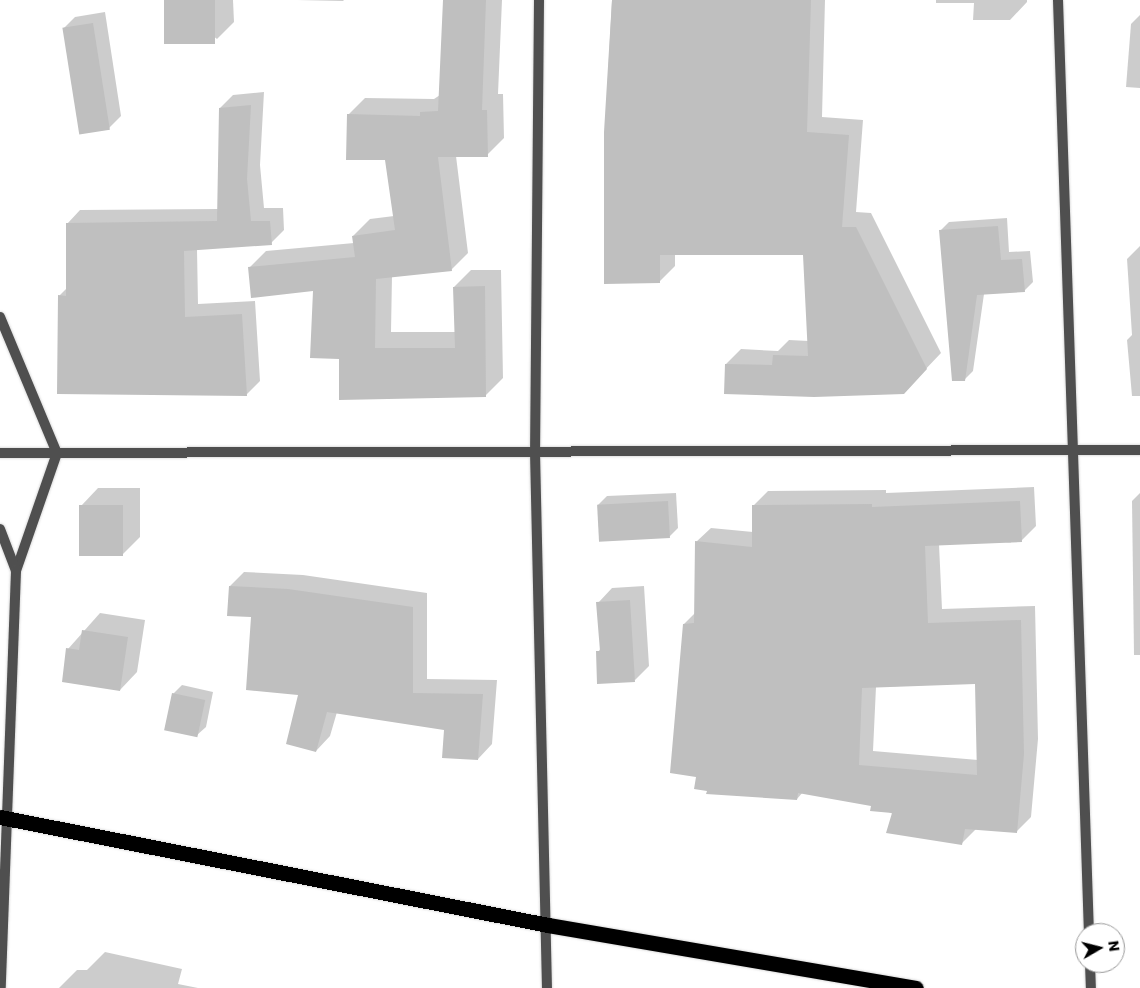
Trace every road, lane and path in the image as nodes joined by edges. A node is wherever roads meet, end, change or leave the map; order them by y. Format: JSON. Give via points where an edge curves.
{"nodes":[{"id":1,"x":539,"y":0,"type":"edge"},
{"id":2,"x":1058,"y":0,"type":"edge"},
{"id":3,"x":0,"y":312,"type":"edge"},
{"id":4,"x":0,"y":317,"type":"edge"},
{"id":5,"x":1071,"y":450,"type":"junction"},
{"id":6,"x":1140,"y":450,"type":"edge"},
{"id":7,"x":535,"y":452,"type":"junction"},
{"id":8,"x":0,"y":453,"type":"edge"},
{"id":9,"x":57,"y":453,"type":"junction"},
{"id":10,"x":0,"y":529,"type":"edge"},
{"id":11,"x":16,"y":571,"type":"junction"},
{"id":12,"x":4,"y":818,"type":"edge"},
{"id":13,"x":1089,"y":923,"type":"edge"},
{"id":14,"x":548,"y":925,"type":"junction"},
{"id":15,"x":1090,"y":973,"type":"edge"},
{"id":16,"x":1,"y":988,"type":"edge"},
{"id":17,"x":548,"y":988,"type":"edge"},
{"id":18,"x":916,"y":988,"type":"edge"},
{"id":19,"x":1091,"y":988,"type":"edge"}],
"edges":[{"from":1,"to":7,"type":"street"},
{"from":2,"to":5,"type":"street"},
{"from":3,"to":4,"type":"street"},
{"from":4,"to":9,"type":"street"},
{"from":5,"to":6,"type":"street"},
{"from":5,"to":7,"type":"street"},
{"from":5,"to":13,"type":"street"},
{"from":7,"to":9,"type":"street"},
{"from":7,"to":14,"type":"street"},
{"from":8,"to":9,"type":"street"},
{"from":9,"to":11,"type":"street"},
{"from":10,"to":11,"type":"street"},
{"from":11,"to":12,"type":"street"},
{"from":12,"to":14,"type":"highway"},
{"from":12,"to":16,"type":"street"},
{"from":14,"to":17,"type":"street"},
{"from":14,"to":18,"type":"highway"},
{"from":15,"to":19,"type":"street"}]}
